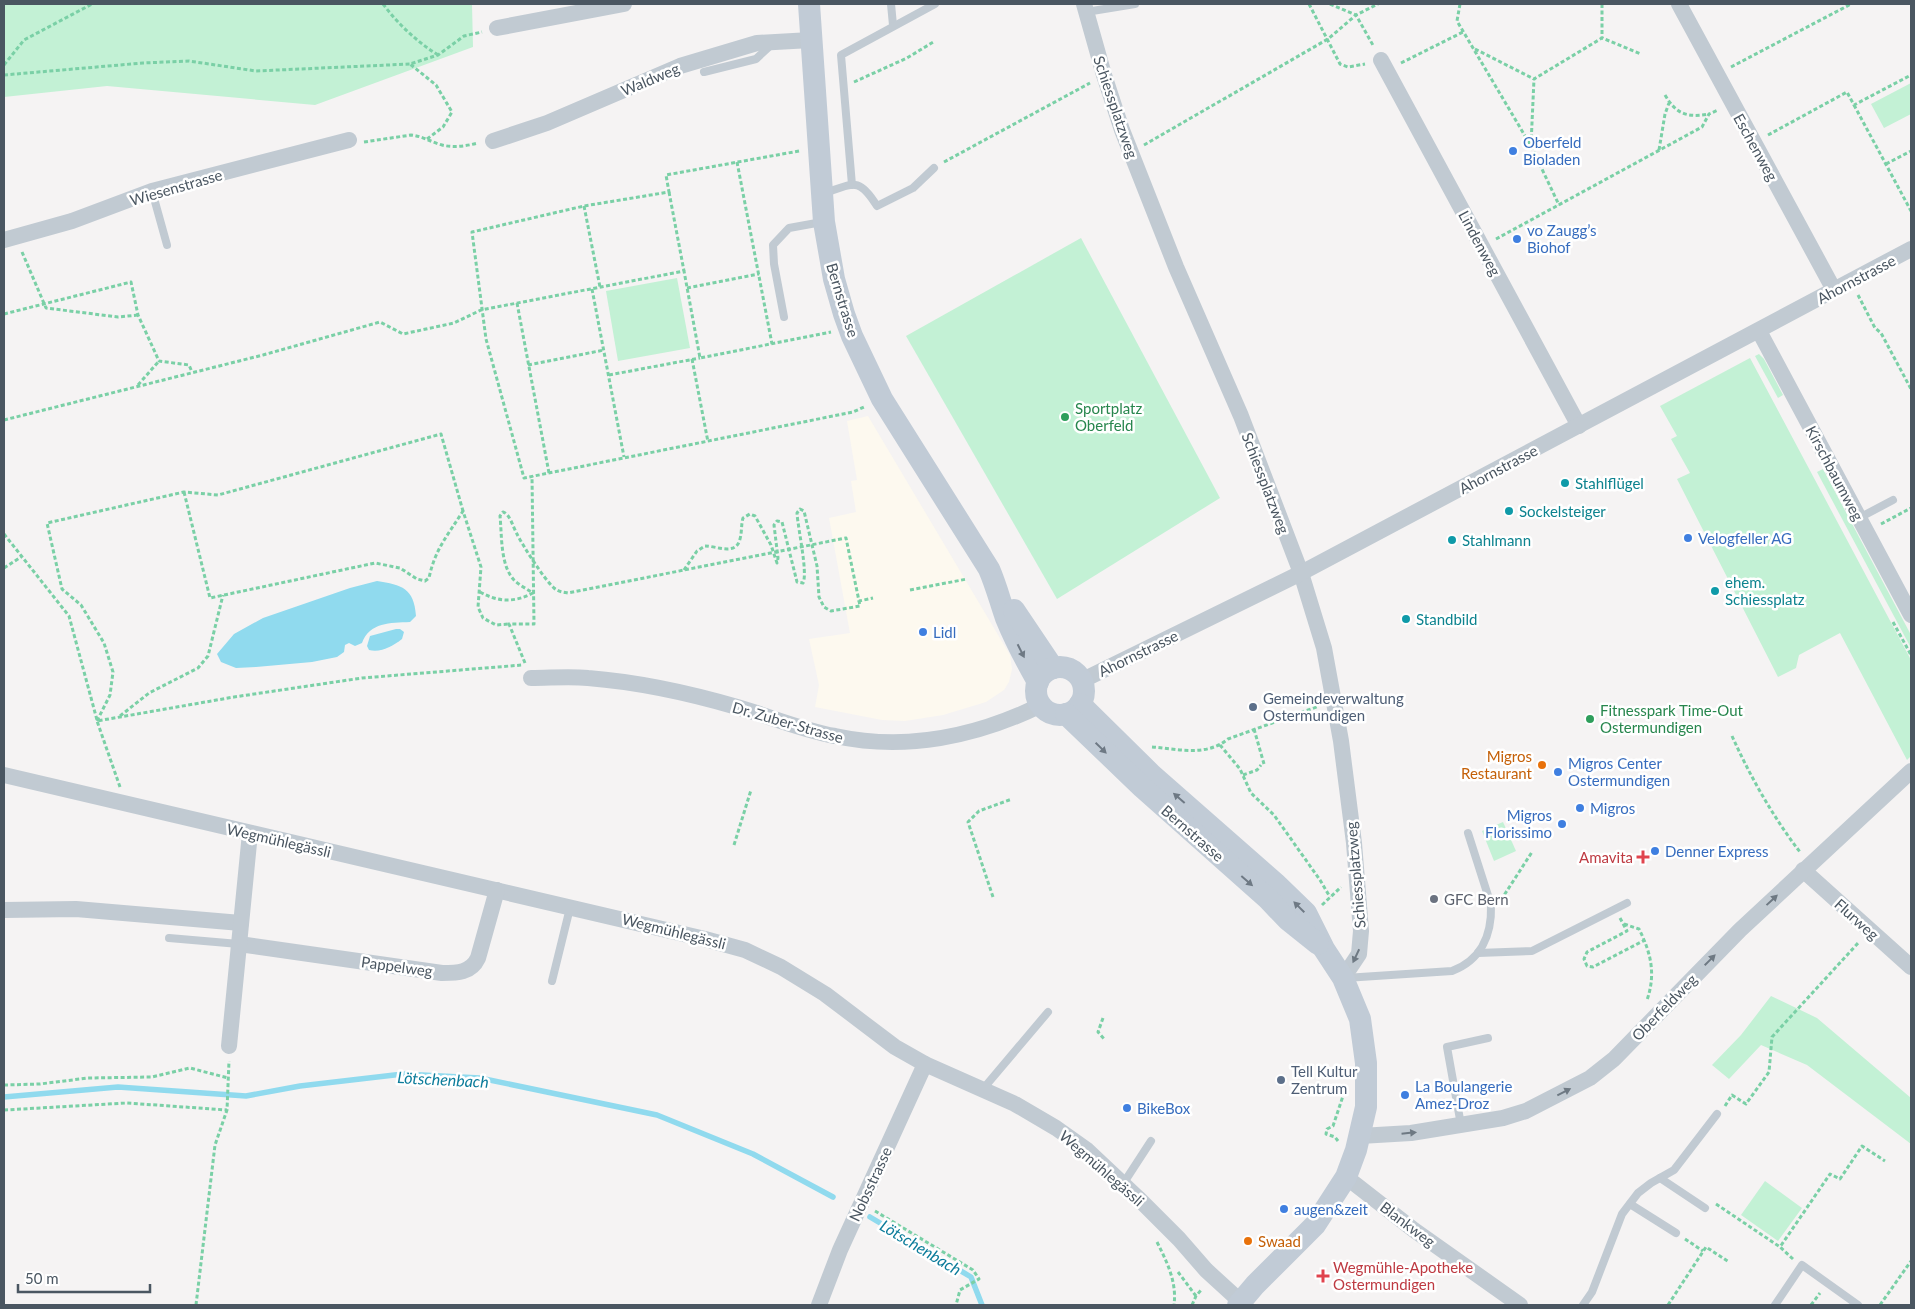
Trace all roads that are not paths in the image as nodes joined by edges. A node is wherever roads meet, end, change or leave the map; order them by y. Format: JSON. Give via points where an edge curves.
{"nodes":[{"id":1,"x":624,"y":4,"type":"edge"},
{"id":2,"x":809,"y":4,"type":"edge"},
{"id":3,"x":891,"y":4,"type":"edge"},
{"id":4,"x":1135,"y":4,"type":"edge"},
{"id":5,"x":1679,"y":4,"type":"edge"},
{"id":6,"x":931,"y":5,"type":"edge"},
{"id":7,"x":1085,"y":8,"type":"edge"},
{"id":8,"x":893,"y":26,"type":"junction"},
{"id":9,"x":497,"y":28,"type":"road end"},
{"id":10,"x":811,"y":40,"type":"junction"},
{"id":11,"x":774,"y":42,"type":"junction"},
{"id":12,"x":1384,"y":65,"type":"road end"},
{"id":13,"x":704,"y":72,"type":"dead end"},
{"id":14,"x":349,"y":140,"type":"road end"},
{"id":15,"x":493,"y":140,"type":"road end"},
{"id":16,"x":934,"y":168,"type":"road end"},
{"id":17,"x":852,"y":185,"type":"junction"},
{"id":18,"x":152,"y":191,"type":"junction"},
{"id":19,"x":822,"y":194,"type":"junction"},
{"id":20,"x":824,"y":222,"type":"junction"},
{"id":21,"x":10,"y":238,"type":"edge"},
{"id":22,"x":167,"y":245,"type":"dead end"},
{"id":23,"x":1911,"y":249,"type":"edge"},
{"id":24,"x":1834,"y":290,"type":"junction"},
{"id":25,"x":784,"y":317,"type":"dead end"},
{"id":26,"x":1759,"y":330,"type":"junction"},
{"id":27,"x":1579,"y":426,"type":"junction"},
{"id":28,"x":1893,"y":500,"type":"dead end"},
{"id":29,"x":1859,"y":518,"type":"junction"},
{"id":30,"x":1301,"y":573,"type":"junction"},
{"id":31,"x":1910,"y":609,"type":"edge"},
{"id":32,"x":528,"y":671,"type":"road end"},
{"id":33,"x":1045,"y":675,"type":"junction"},
{"id":34,"x":1081,"y":681,"type":"junction"},
{"id":35,"x":1040,"y":706,"type":"junction"},
{"id":36,"x":1073,"y":709,"type":"junction"},
{"id":37,"x":1911,"y":770,"type":"edge"},
{"id":38,"x":4,"y":775,"type":"edge"},
{"id":39,"x":250,"y":833,"type":"junction"},
{"id":40,"x":1468,"y":833,"type":"dead end"},
{"id":41,"x":1807,"y":867,"type":"junction"},
{"id":42,"x":497,"y":890,"type":"junction"},
{"id":43,"x":1627,"y":904,"type":"dead end"},
{"id":44,"x":570,"y":907,"type":"junction"},
{"id":45,"x":4,"y":910,"type":"edge"},
{"id":46,"x":241,"y":923,"type":"junction"},
{"id":47,"x":169,"y":938,"type":"dead end"},
{"id":48,"x":239,"y":944,"type":"junction"},
{"id":49,"x":1478,"y":954,"type":"junction"},
{"id":50,"x":1911,"y":967,"type":"edge"},
{"id":51,"x":1343,"y":978,"type":"junction"},
{"id":52,"x":552,"y":981,"type":"dead end"},
{"id":53,"x":1048,"y":1012,"type":"dead end"},
{"id":54,"x":1488,"y":1038,"type":"dead end"},
{"id":55,"x":229,"y":1046,"type":"dead end"},
{"id":56,"x":925,"y":1064,"type":"junction"},
{"id":57,"x":983,"y":1089,"type":"junction"},
{"id":58,"x":1717,"y":1114,"type":"road end"},
{"id":59,"x":1462,"y":1125,"type":"junction"},
{"id":60,"x":1360,"y":1136,"type":"junction"},
{"id":61,"x":1151,"y":1141,"type":"dead end"},
{"id":62,"x":1346,"y":1177,"type":"junction"},
{"id":63,"x":1660,"y":1178,"type":"junction"},
{"id":64,"x":1123,"y":1184,"type":"junction"},
{"id":65,"x":1630,"y":1204,"type":"junction"},
{"id":66,"x":1705,"y":1208,"type":"dead end"},
{"id":67,"x":1676,"y":1233,"type":"road end"},
{"id":68,"x":1240,"y":1304,"type":"edge"},
{"id":69,"x":819,"y":1305,"type":"edge"},
{"id":70,"x":1520,"y":1305,"type":"edge"},
{"id":71,"x":1583,"y":1305,"type":"edge"},
{"id":72,"x":1775,"y":1305,"type":"edge"},
{"id":73,"x":1858,"y":1305,"type":"edge"}],
"edges":[{"from":1,"to":9,"type":"street"},
{"from":2,"to":10,"type":"main road","name":"Bernstrasse"},
{"from":3,"to":8,"type":"lane"},
{"from":4,"to":7,"type":"lane"},
{"from":5,"to":24,"type":"street","name":"Eschenweg"},
{"from":6,"to":8,"type":"lane"},
{"from":7,"to":30,"type":"street","name":"Schiessplatzweg","via":[[1131,153],[1241,416]]},
{"from":8,"to":17,"type":"lane","via":[[841,55]]},
{"from":10,"to":11,"type":"street","name":"Waldweg"},
{"from":10,"to":19,"type":"main road","name":"Bernstrasse"},
{"from":11,"to":13,"type":"lane","via":[[756,59]]},
{"from":11,"to":15,"type":"street","name":"Waldweg","via":[[757,43],[680,66],[547,123]]},
{"from":12,"to":27,"type":"street","name":"Lindenweg"},
{"from":14,"to":18,"type":"street","name":"Wiesenstrasse"},
{"from":16,"to":17,"type":"lane","via":[[913,188],[877,206],[868,190]]},
{"from":17,"to":19,"type":"lane"},
{"from":18,"to":21,"type":"street","name":"Wiesenstrasse","via":[[72,221]]},
{"from":18,"to":22,"type":"lane"},
{"from":19,"to":20,"type":"main road","name":"Bernstrasse"},
{"from":20,"to":25,"type":"lane","via":[[789,228],[773,245]]},
{"from":20,"to":33,"type":"main road","name":"Bernstrasse","via":[[844,314],[882,399],[989,569],[1019,648]]},
{"from":23,"to":24,"type":"street","name":"Ahornstrasse"},
{"from":24,"to":26,"type":"street","name":"Ahornstrasse"},
{"from":26,"to":27,"type":"street","name":"Ahornstrasse"},
{"from":26,"to":29,"type":"street","name":"Kirschbaumweg"},
{"from":27,"to":30,"type":"street","name":"Ahornstrasse"},
{"from":28,"to":29,"type":"lane"},
{"from":29,"to":31,"type":"street","name":"Kirschbaumweg"},
{"from":30,"to":34,"type":"street","name":"Ahornstrasse"},
{"from":30,"to":51,"type":"street","name":"Schiessplatzweg","one_way":true,"via":[[1322,641],[1334,702],[1356,873],[1361,931],[1359,954]]},
{"from":32,"to":35,"type":"street","name":"Dr. Zuber-Strasse","via":[[659,688],[834,736],[880,743],[927,741],[974,731],[1016,718]]},
{"from":33,"to":34,"type":"main road","via":[[1061,667],[1072,671]]},
{"from":33,"to":35,"type":"main road","via":[[1036,691]]},
{"from":34,"to":36,"type":"main road","via":[[1083,688]]},
{"from":35,"to":36,"type":"main road","via":[[1051,713]]},
{"from":36,"to":51,"type":"main road","name":"Bernstrasse","via":[[1142,787],[1324,949]]},
{"from":37,"to":41,"type":"street","name":"Oberfeldweg"},
{"from":38,"to":39,"type":"street","name":"Wegmühlegässli"},
{"from":39,"to":42,"type":"street","name":"Wegmühlegässli"},
{"from":39,"to":46,"type":"street"},
{"from":40,"to":49,"type":"lane","via":[[1489,896],[1491,916],[1488,936]]},
{"from":41,"to":50,"type":"street","name":"Flurweg"},
{"from":59,"to":41,"type":"street","name":"Oberfeldweg","one_way":true,"via":[[1526,1111],[1590,1078],[1614,1059],[1740,930]]},
{"from":42,"to":44,"type":"street","name":"Wegmühlegässli"},
{"from":42,"to":48,"type":"street","name":"Pappelweg","via":[[478,958],[474,966],[464,971],[442,973]]},
{"from":43,"to":49,"type":"lane","via":[[1532,951]]},
{"from":44,"to":52,"type":"lane"},
{"from":44,"to":56,"type":"street","name":"Wegmühlegässli","via":[[720,942],[763,958],[795,975],[894,1047]]},
{"from":45,"to":46,"type":"street","via":[[76,909]]},
{"from":46,"to":48,"type":"street"},
{"from":47,"to":48,"type":"lane"},
{"from":48,"to":55,"type":"street"},
{"from":49,"to":51,"type":"lane","via":[[1452,971]]},
{"from":51,"to":60,"type":"main road","name":"Bernstrasse","via":[[1355,1004],[1364,1039],[1367,1089]]},
{"from":53,"to":57,"type":"lane"},
{"from":54,"to":59,"type":"lane","via":[[1448,1047]]},
{"from":56,"to":57,"type":"street","name":"Wegmühlegässli"},
{"from":56,"to":69,"type":"street","name":"Nobsstrasse","via":[[840,1250]]},
{"from":57,"to":64,"type":"street","name":"Wegmühlegässli","via":[[1056,1128],[1087,1150]]},
{"from":58,"to":63,"type":"lane","via":[[1674,1170]]},
{"from":60,"to":59,"type":"street","name":"Oberfeldweg","one_way":true},
{"from":60,"to":62,"type":"main road","name":"Bernstrasse"},
{"from":61,"to":64,"type":"lane"},
{"from":62,"to":68,"type":"main road","name":"Bernstrasse","via":[[1315,1225]]},
{"from":62,"to":70,"type":"street","name":"Blankweg"},
{"from":63,"to":65,"type":"lane","via":[[1638,1193]]},
{"from":63,"to":66,"type":"lane"},
{"from":64,"to":68,"type":"street","name":"Wegmühlegässli"},
{"from":65,"to":67,"type":"lane"},
{"from":65,"to":71,"type":"lane","via":[[1622,1214],[1592,1292]]},
{"from":72,"to":73,"type":"lane","via":[[1802,1266]]}]}
